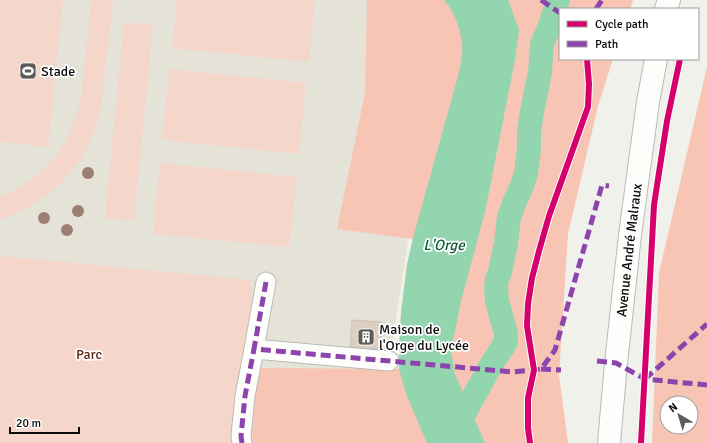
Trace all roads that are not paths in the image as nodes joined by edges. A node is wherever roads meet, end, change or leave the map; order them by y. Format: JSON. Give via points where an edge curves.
{"nodes":[{"id":1,"x":656,"y":60,"type":"edge"},
{"id":2,"x":266,"y":282,"type":"dead end"},
{"id":3,"x":254,"y":349,"type":"junction"},
{"id":4,"x":389,"y":361,"type":"dead end"},
{"id":5,"x":242,"y":443,"type":"edge"},
{"id":6,"x":609,"y":443,"type":"edge"}],
"edges":[{"from":1,"to":6,"type":"main road","name":"Avenue André Malraux","via":[[630,235]]},
{"from":2,"to":3,"type":"street"},
{"from":3,"to":4,"type":"street"},
{"from":3,"to":5,"type":"street","via":[[245,396]]}]}
